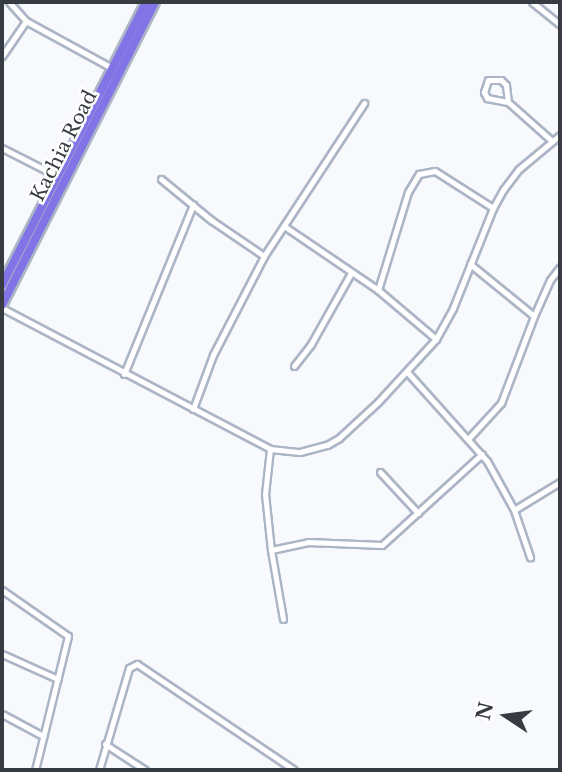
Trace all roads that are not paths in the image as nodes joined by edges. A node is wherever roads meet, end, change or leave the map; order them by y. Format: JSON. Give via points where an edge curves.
{"nodes":[{"id":1,"x":9,"y":2,"type":"edge"},
{"id":2,"x":146,"y":2,"type":"edge"},
{"id":3,"x":155,"y":2,"type":"edge"},
{"id":4,"x":532,"y":2,"type":"edge"},
{"id":5,"x":26,"y":21,"type":"junction"},
{"id":6,"x":560,"y":24,"type":"edge"},
{"id":7,"x":2,"y":56,"type":"edge"},
{"id":8,"x":112,"y":68,"type":"junction"},
{"id":9,"x":508,"y":102,"type":"junction"},
{"id":10,"x":364,"y":103,"type":"dead end"},
{"id":11,"x":560,"y":135,"type":"edge"},
{"id":12,"x":552,"y":141,"type":"junction"},
{"id":13,"x":2,"y":148,"type":"edge"},
{"id":14,"x":57,"y":176,"type":"junction"},
{"id":15,"x":161,"y":179,"type":"dead end"},
{"id":16,"x":193,"y":205,"type":"junction"},
{"id":17,"x":493,"y":208,"type":"junction"},
{"id":18,"x":284,"y":226,"type":"junction"},
{"id":19,"x":264,"y":256,"type":"junction"},
{"id":20,"x":470,"y":264,"type":"junction"},
{"id":21,"x":560,"y":267,"type":"edge"},
{"id":22,"x":351,"y":273,"type":"junction"},
{"id":23,"x":2,"y":285,"type":"edge"},
{"id":24,"x":378,"y":290,"type":"junction"},
{"id":25,"x":2,"y":306,"type":"edge"},
{"id":26,"x":534,"y":316,"type":"junction"},
{"id":27,"x":436,"y":339,"type":"junction"},
{"id":28,"x":294,"y":366,"type":"dead end"},
{"id":29,"x":408,"y":373,"type":"junction"},
{"id":30,"x":124,"y":374,"type":"junction"},
{"id":31,"x":193,"y":409,"type":"junction"},
{"id":32,"x":468,"y":439,"type":"junction"},
{"id":33,"x":270,"y":449,"type":"junction"},
{"id":34,"x":482,"y":454,"type":"junction"},
{"id":35,"x":380,"y":472,"type":"dead end"},
{"id":36,"x":560,"y":482,"type":"edge"},
{"id":37,"x":514,"y":510,"type":"junction"},
{"id":38,"x":418,"y":513,"type":"junction"},
{"id":39,"x":271,"y":550,"type":"junction"},
{"id":40,"x":530,"y":557,"type":"dead end"},
{"id":41,"x":2,"y":590,"type":"edge"},
{"id":42,"x":283,"y":619,"type":"dead end"},
{"id":43,"x":2,"y":654,"type":"edge"},
{"id":44,"x":58,"y":679,"type":"junction"},
{"id":45,"x":2,"y":714,"type":"edge"},
{"id":46,"x":43,"y":736,"type":"junction"},
{"id":47,"x":104,"y":744,"type":"junction"},
{"id":48,"x":35,"y":770,"type":"edge"},
{"id":49,"x":99,"y":770,"type":"edge"},
{"id":50,"x":145,"y":770,"type":"edge"},
{"id":51,"x":294,"y":770,"type":"edge"}],
"edges":[{"from":1,"to":5,"type":"street"},
{"from":2,"to":8,"type":"highway","name":"Kachia Road"},
{"from":3,"to":25,"type":"highway","name":"Kachia Road"},
{"from":4,"to":6,"type":"street"},
{"from":5,"to":7,"type":"street"},
{"from":5,"to":8,"type":"street"},
{"from":8,"to":14,"type":"highway","name":"Kachia Road"},
{"from":9,"to":9,"type":"street","via":[[487,99],[488,80],[501,79]]},
{"from":9,"to":12,"type":"street"},
{"from":10,"to":18,"type":"street"},
{"from":11,"to":12,"type":"street"},
{"from":12,"to":17,"type":"street","via":[[519,169]]},
{"from":13,"to":14,"type":"street"},
{"from":14,"to":23,"type":"highway","name":"Kachia Road"},
{"from":15,"to":16,"type":"street"},
{"from":16,"to":19,"type":"street"},
{"from":16,"to":30,"type":"street"},
{"from":17,"to":20,"type":"street"},
{"from":17,"to":24,"type":"street","via":[[435,171],[419,174],[408,192]]},
{"from":18,"to":19,"type":"street"},
{"from":18,"to":22,"type":"street"},
{"from":19,"to":31,"type":"street","via":[[213,355]]},
{"from":20,"to":26,"type":"street"},
{"from":20,"to":27,"type":"street"},
{"from":21,"to":26,"type":"street"},
{"from":22,"to":24,"type":"street"},
{"from":22,"to":28,"type":"street"},
{"from":24,"to":27,"type":"street"},
{"from":25,"to":30,"type":"street"},
{"from":26,"to":32,"type":"street","via":[[501,402]]},
{"from":27,"to":29,"type":"street"},
{"from":29,"to":32,"type":"street"},
{"from":29,"to":33,"type":"street","via":[[327,445],[300,452]]},
{"from":30,"to":31,"type":"street"},
{"from":31,"to":33,"type":"street"},
{"from":32,"to":34,"type":"street"},
{"from":33,"to":39,"type":"street","via":[[265,494]]},
{"from":34,"to":37,"type":"street"},
{"from":34,"to":38,"type":"street"},
{"from":35,"to":38,"type":"street"},
{"from":36,"to":37,"type":"street"},
{"from":37,"to":40,"type":"street"},
{"from":38,"to":39,"type":"street","via":[[382,545],[308,542]]},
{"from":39,"to":42,"type":"street"},
{"from":41,"to":44,"type":"street","via":[[66,633]]},
{"from":43,"to":44,"type":"street"},
{"from":44,"to":46,"type":"street"},
{"from":45,"to":46,"type":"street"},
{"from":46,"to":48,"type":"street"},
{"from":47,"to":49,"type":"street"},
{"from":47,"to":50,"type":"street"},
{"from":47,"to":51,"type":"street","via":[[129,668],[137,664]]}]}
